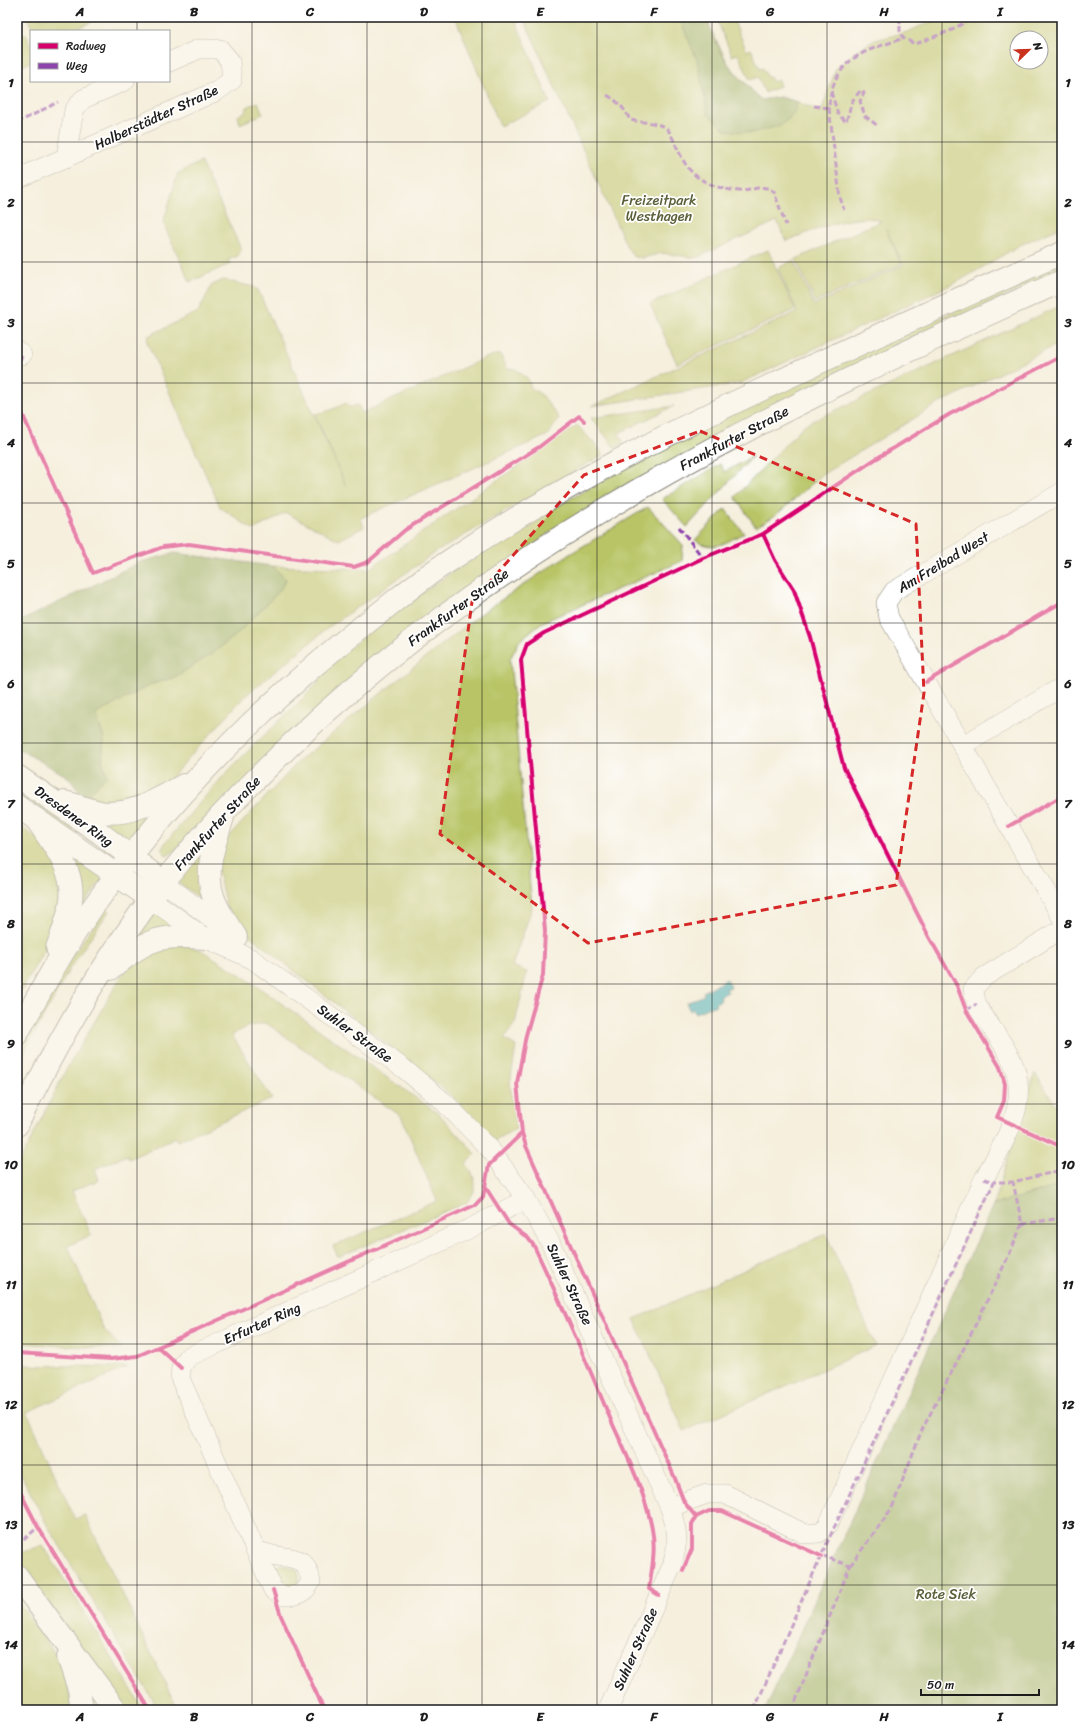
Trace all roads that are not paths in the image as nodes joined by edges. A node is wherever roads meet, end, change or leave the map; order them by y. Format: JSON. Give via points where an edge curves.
{"nodes":[{"id":1,"x":170,"y":62,"type":"edge"},
{"id":2,"x":123,"y":82,"type":"edge"},
{"id":3,"x":66,"y":158,"type":"junction"},
{"id":4,"x":17,"y":179,"type":"edge"},
{"id":5,"x":1062,"y":253,"type":"edge"},
{"id":6,"x":1062,"y":280,"type":"edge"},
{"id":7,"x":1062,"y":492,"type":"edge"},
{"id":8,"x":1062,"y":687,"type":"edge"},
{"id":9,"x":962,"y":746,"type":"junction"},
{"id":10,"x":17,"y":776,"type":"edge"},
{"id":11,"x":198,"y":778,"type":"junction"},
{"id":12,"x":53,"y":800,"type":"junction"},
{"id":13,"x":17,"y":806,"type":"edge"},
{"id":14,"x":224,"y":810,"type":"junction"},
{"id":15,"x":36,"y":819,"type":"junction"},
{"id":16,"x":130,"y":857,"type":"junction"},
{"id":17,"x":116,"y":876,"type":"junction"},
{"id":18,"x":1055,"y":890,"type":"edge"},
{"id":19,"x":157,"y":891,"type":"junction"},
{"id":20,"x":1062,"y":918,"type":"edge"},
{"id":21,"x":1062,"y":929,"type":"edge"},
{"id":22,"x":236,"y":937,"type":"junction"},
{"id":23,"x":205,"y":938,"type":"junction"},
{"id":24,"x":252,"y":959,"type":"junction"},
{"id":25,"x":50,"y":973,"type":"junction"},
{"id":26,"x":94,"y":982,"type":"junction"},
{"id":27,"x":17,"y":1034,"type":"edge"},
{"id":28,"x":17,"y":1125,"type":"edge"},
{"id":29,"x":526,"y":1199,"type":"junction"},
{"id":30,"x":670,"y":1508,"type":"junction"},
{"id":31,"x":255,"y":1550,"type":"junction"},
{"id":32,"x":17,"y":1576,"type":"edge"},
{"id":33,"x":57,"y":1630,"type":"junction"},
{"id":34,"x":82,"y":1710,"type":"edge"},
{"id":35,"x":116,"y":1710,"type":"edge"},
{"id":36,"x":608,"y":1710,"type":"edge"}],
"edges":[{"from":1,"to":3,"type":"street","name":"Halberstädter Straße","via":[[199,49],[220,49],[230,61],[232,80],[217,91]]},
{"from":2,"to":3,"type":"street","via":[[84,99],[74,110]]},
{"from":3,"to":4,"type":"street","name":"Halberstädter Straße"},
{"from":5,"to":11,"type":"main road","name":"Frankfurter Straße","via":[[811,366],[679,429],[526,512],[444,564],[338,645],[259,716]]},
{"from":6,"to":14,"type":"main road","name":"Frankfurter Straße","via":[[748,429],[632,493],[548,544],[454,608],[401,648],[345,695]]},
{"from":7,"to":9,"type":"street","name":"Am Freibad West","via":[[894,590],[886,603],[889,618]]},
{"from":8,"to":9,"type":"street"},
{"from":9,"to":18,"type":"street","name":"Am Freibad West"},
{"from":10,"to":12,"type":"main road","name":"Dresdener Ring"},
{"from":11,"to":12,"type":"main road","via":[[150,804],[116,813]]},
{"from":11,"to":16,"type":"main road","name":"Frankfurter Straße"},
{"from":12,"to":16,"type":"main road","name":"Dresdener Ring"},
{"from":13,"to":15,"type":"main road","name":"Dresdener Ring"},
{"from":14,"to":19,"type":"main road","name":"Frankfurter Straße"},
{"from":14,"to":22,"type":"main road","via":[[210,863],[209,881],[213,897]]},
{"from":15,"to":17,"type":"main road","name":"Dresdener Ring"},
{"from":15,"to":25,"type":"main road","via":[[61,856],[72,885],[71,905]]},
{"from":16,"to":17,"type":"main road","name":"Frankfurter Straße"},
{"from":16,"to":19,"type":"main road","name":"Dresdener Ring"},
{"from":17,"to":19,"type":"main road","name":"Dresdener Ring"},
{"from":17,"to":25,"type":"main road","name":"Frankfurter Straße"},
{"from":18,"to":20,"type":"street","name":"Am Freibad West"},
{"from":19,"to":22,"type":"street","name":"Suhler Straße"},
{"from":19,"to":23,"type":"street","name":"Suhler Straße"},
{"from":19,"to":26,"type":"main road","name":"Frankfurter Straße"},
{"from":21,"to":30,"type":"street","via":[[984,977],[973,989],[977,1004],[1011,1056],[1017,1071],[1020,1087],[1013,1124],[984,1178],[828,1526],[819,1533],[805,1534],[725,1494],[707,1494]]},
{"from":22,"to":24,"type":"street","name":"Suhler Straße"},
{"from":23,"to":24,"type":"street","name":"Suhler Straße"},
{"from":23,"to":26,"type":"main road","via":[[182,936],[151,941]]},
{"from":24,"to":29,"type":"street","name":"Suhler Straße","via":[[404,1069],[443,1101],[490,1149]]},
{"from":25,"to":27,"type":"main road","name":"Frankfurter Straße"},
{"from":26,"to":28,"type":"main road","name":"Frankfurter Straße","via":[[42,1074]]},
{"from":29,"to":30,"type":"street","name":"Suhler Straße","via":[[550,1242]]},
{"from":29,"to":31,"type":"street","name":"Erfurter Ring","via":[[470,1228],[188,1357],[181,1368],[180,1378]]},
{"from":30,"to":36,"type":"street","name":"Suhler Straße","via":[[677,1529],[677,1549],[672,1566]]},
{"from":31,"to":31,"type":"street","name":"Erfurter Ring","via":[[273,1590],[283,1596],[291,1596],[306,1589],[310,1582],[309,1571],[302,1561]]},
{"from":32,"to":33,"type":"main road"},
{"from":33,"to":34,"type":"main road","via":[[79,1689]]},
{"from":33,"to":35,"type":"main road"}]}
